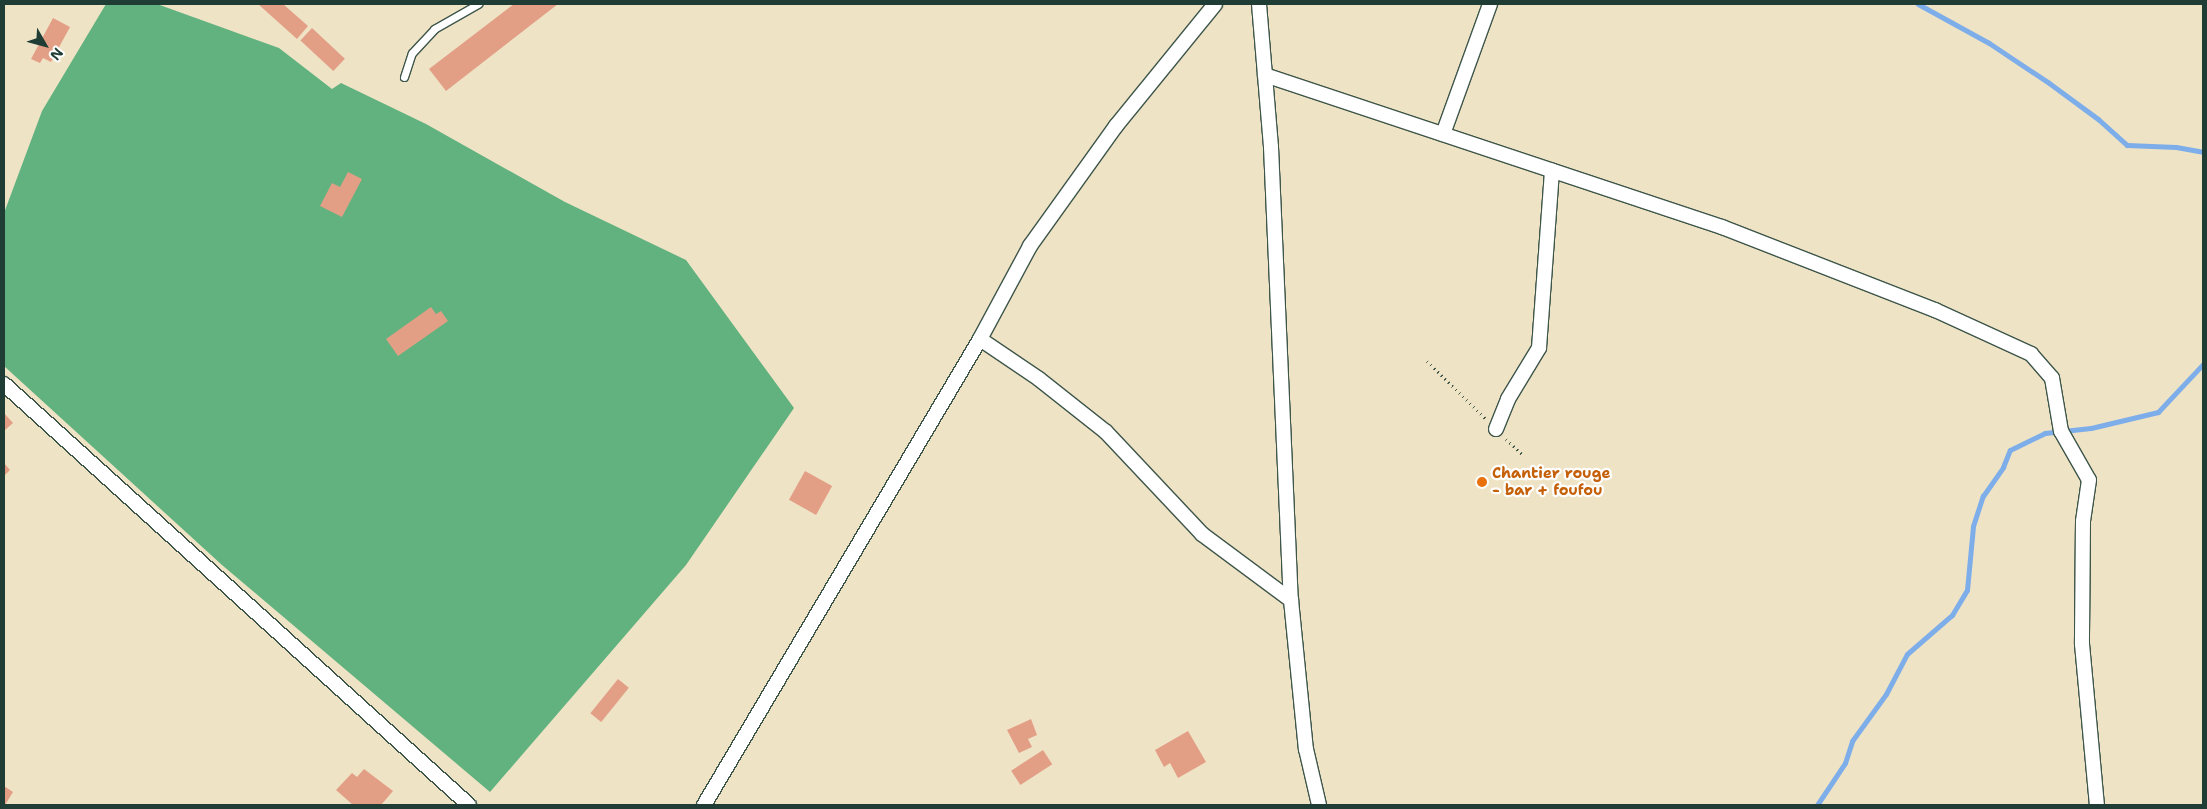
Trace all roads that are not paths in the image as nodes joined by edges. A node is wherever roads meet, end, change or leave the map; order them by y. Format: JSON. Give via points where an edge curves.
{"nodes":[{"id":1,"x":478,"y":4,"type":"edge"},
{"id":2,"x":1214,"y":4,"type":"edge"},
{"id":3,"x":1259,"y":4,"type":"edge"},
{"id":4,"x":1490,"y":4,"type":"edge"},
{"id":5,"x":1265,"y":75,"type":"junction"},
{"id":6,"x":404,"y":77,"type":"dead end"},
{"id":7,"x":1443,"y":134,"type":"junction"},
{"id":8,"x":1552,"y":170,"type":"junction"},
{"id":9,"x":980,"y":338,"type":"junction"},
{"id":10,"x":4,"y":384,"type":"edge"},
{"id":11,"x":1496,"y":429,"type":"road end"},
{"id":12,"x":1291,"y":600,"type":"junction"},
{"id":13,"x":469,"y":805,"type":"edge"},
{"id":14,"x":704,"y":805,"type":"edge"},
{"id":15,"x":1320,"y":805,"type":"edge"},
{"id":16,"x":2097,"y":805,"type":"edge"}],
"edges":[{"from":1,"to":6,"type":"lane","via":[[434,29],[412,53]]},
{"from":2,"to":9,"type":"street","via":[[1116,126],[1036,238]]},
{"from":3,"to":5,"type":"street"},
{"from":4,"to":7,"type":"street"},
{"from":5,"to":7,"type":"street"},
{"from":5,"to":12,"type":"street"},
{"from":7,"to":8,"type":"street"},
{"from":8,"to":11,"type":"street","via":[[1540,348],[1508,399]]},
{"from":8,"to":16,"type":"street","via":[[1722,227],[1935,310],[2031,354],[2052,378],[2061,431],[2090,480],[2083,521],[2082,644]]},
{"from":9,"to":12,"type":"street","via":[[1106,432],[1202,534]]},
{"from":9,"to":14,"type":"street"},
{"from":10,"to":13,"type":"street"},
{"from":12,"to":15,"type":"street","via":[[1306,749]]}]}
